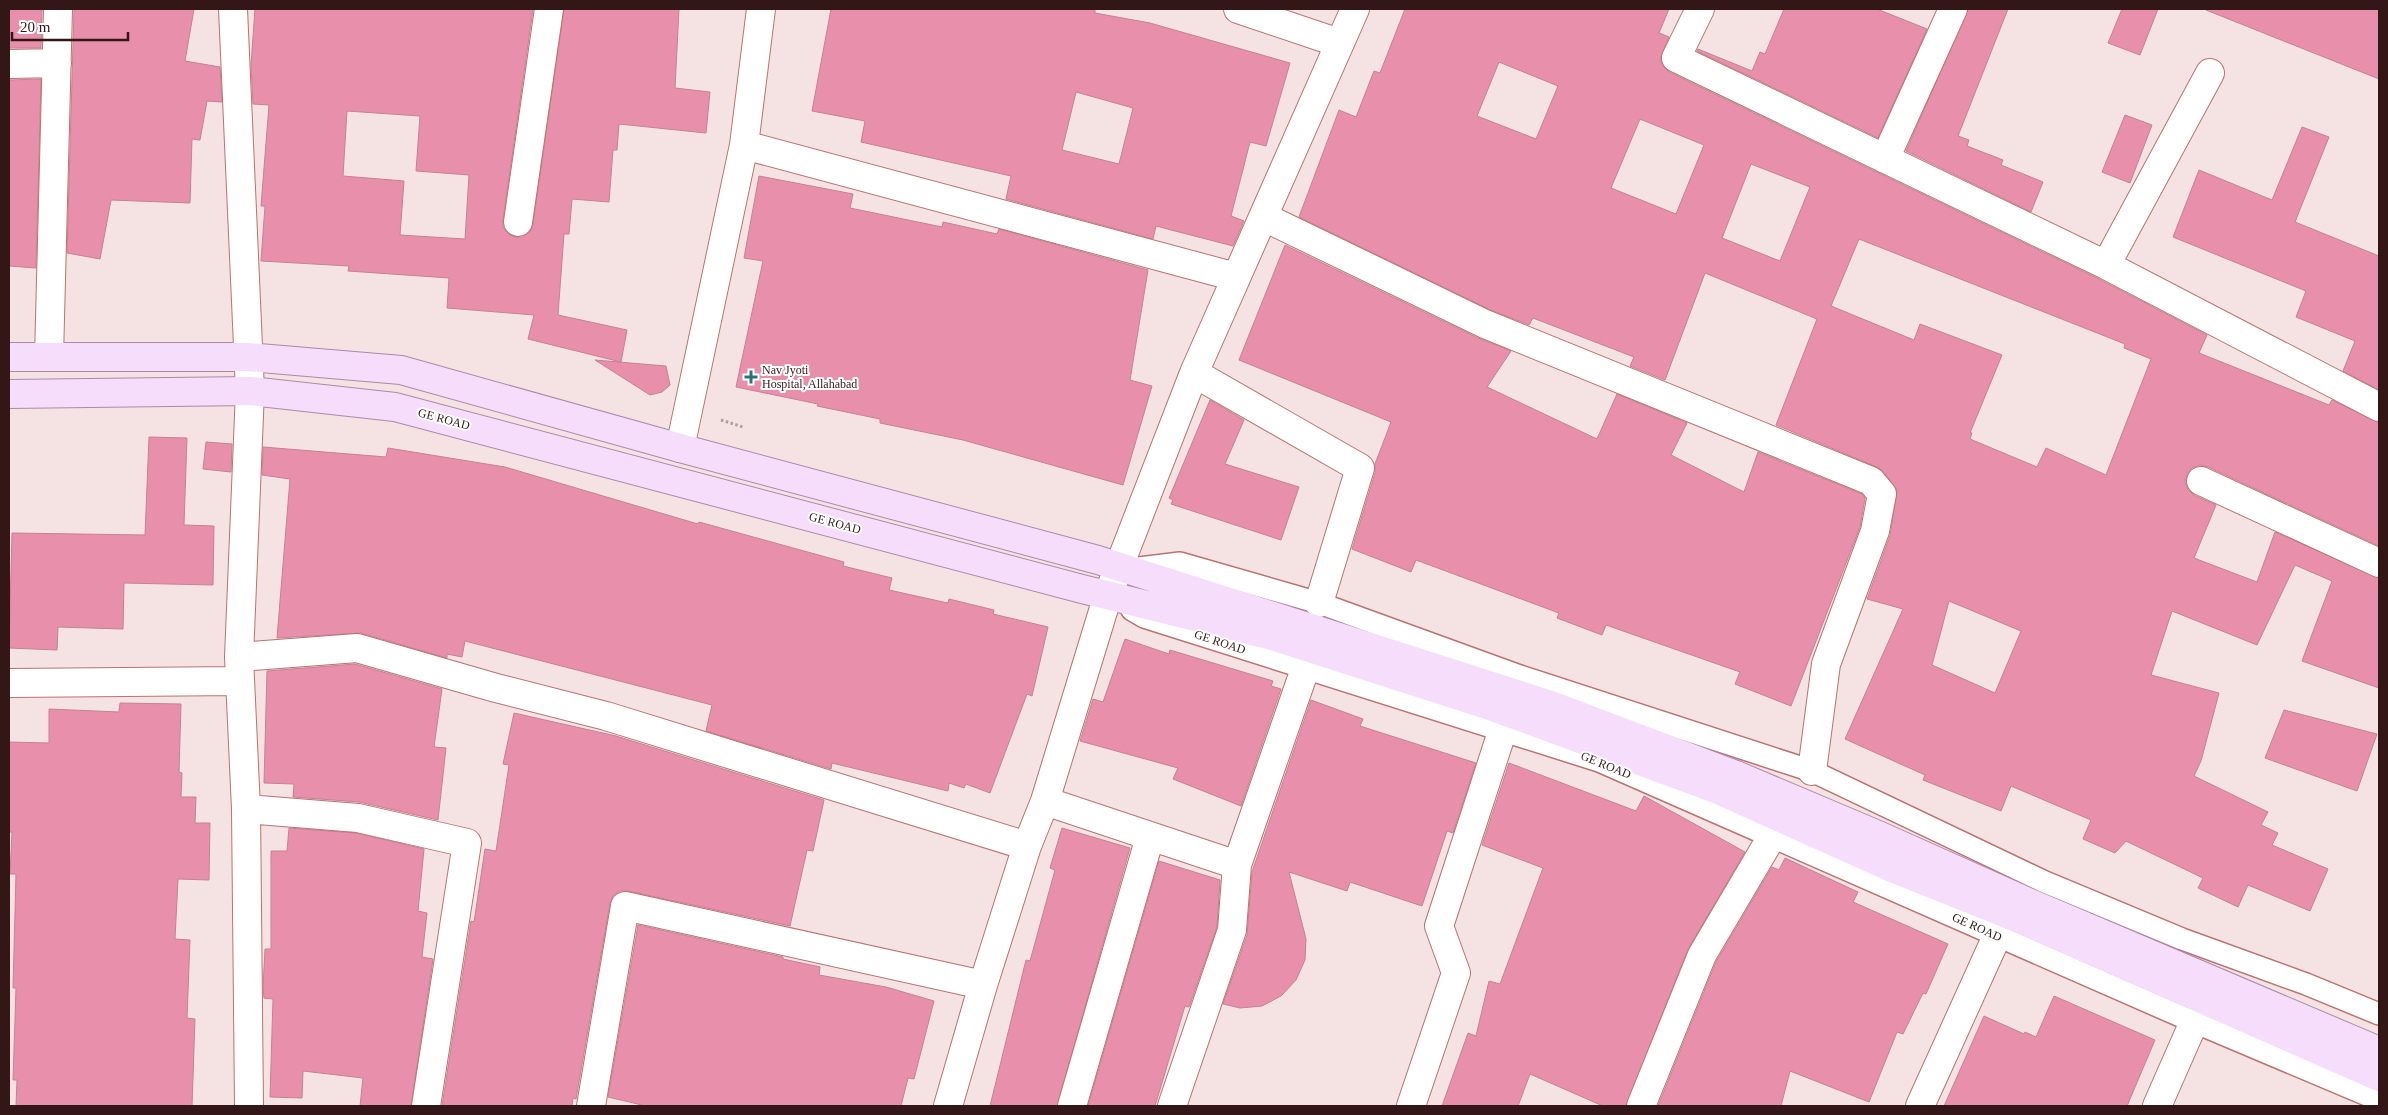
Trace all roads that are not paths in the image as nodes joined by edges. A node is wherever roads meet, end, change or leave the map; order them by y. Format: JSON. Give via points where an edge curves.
{"nodes":[{"id":1,"x":58,"y":9,"type":"edge"},
{"id":2,"x":233,"y":9,"type":"edge"},
{"id":3,"x":549,"y":9,"type":"edge"},
{"id":4,"x":761,"y":9,"type":"edge"},
{"id":5,"x":1238,"y":9,"type":"edge"},
{"id":6,"x":1355,"y":9,"type":"edge"},
{"id":7,"x":1700,"y":9,"type":"edge"},
{"id":8,"x":1953,"y":9,"type":"edge"},
{"id":9,"x":1339,"y":43,"type":"junction"},
{"id":10,"x":57,"y":63,"type":"junction"},
{"id":11,"x":9,"y":64,"type":"edge"},
{"id":12,"x":2210,"y":73,"type":"dead end"},
{"id":13,"x":744,"y":144,"type":"junction"},
{"id":14,"x":1884,"y":159,"type":"junction"},
{"id":15,"x":1264,"y":217,"type":"junction"},
{"id":16,"x":518,"y":222,"type":"dead end"},
{"id":17,"x":2106,"y":266,"type":"junction"},
{"id":18,"x":1236,"y":277,"type":"junction"},
{"id":19,"x":9,"y":357,"type":"edge"},
{"id":20,"x":49,"y":357,"type":"junction"},
{"id":21,"x":248,"y":357,"type":"junction"},
{"id":22,"x":1194,"y":373,"type":"junction"},
{"id":23,"x":250,"y":391,"type":"junction"},
{"id":24,"x":9,"y":394,"type":"edge"},
{"id":25,"x":2379,"y":406,"type":"edge"},
{"id":26,"x":680,"y":448,"type":"junction"},
{"id":27,"x":2201,"y":481,"type":"dead end"},
{"id":28,"x":2379,"y":563,"type":"edge"},
{"id":29,"x":1125,"y":568,"type":"junction"},
{"id":30,"x":1108,"y":595,"type":"junction"},
{"id":31,"x":1319,"y":604,"type":"junction"},
{"id":32,"x":239,"y":669,"type":"junction"},
{"id":33,"x":1305,"y":669,"type":"junction"},
{"id":34,"x":9,"y":683,"type":"edge"},
{"id":35,"x":1503,"y":729,"type":"junction"},
{"id":36,"x":1812,"y":771,"type":"junction"},
{"id":37,"x":1045,"y":800,"type":"junction"},
{"id":38,"x":246,"y":809,"type":"junction"},
{"id":39,"x":1150,"y":837,"type":"junction"},
{"id":40,"x":1771,"y":838,"type":"junction"},
{"id":41,"x":1027,"y":846,"type":"junction"},
{"id":42,"x":1237,"y":865,"type":"junction"},
{"id":43,"x":1997,"y":936,"type":"junction"},
{"id":44,"x":983,"y":985,"type":"junction"},
{"id":45,"x":2379,"y":1014,"type":"edge"},
{"id":46,"x":2194,"y":1022,"type":"junction"},
{"id":47,"x":2346,"y":1050,"type":"junction"},
{"id":48,"x":2379,"y":1051,"type":"edge"},
{"id":49,"x":2379,"y":1077,"type":"edge"},
{"id":50,"x":2379,"y":1100,"type":"edge"},
{"id":51,"x":249,"y":1106,"type":"edge"},
{"id":52,"x":426,"y":1106,"type":"edge"},
{"id":53,"x":591,"y":1106,"type":"edge"},
{"id":54,"x":948,"y":1106,"type":"edge"},
{"id":55,"x":1072,"y":1106,"type":"edge"},
{"id":56,"x":1172,"y":1106,"type":"edge"},
{"id":57,"x":1411,"y":1106,"type":"edge"},
{"id":58,"x":1641,"y":1106,"type":"edge"},
{"id":59,"x":1920,"y":1106,"type":"edge"},
{"id":60,"x":2157,"y":1106,"type":"edge"}],
"edges":[{"from":1,"to":10,"type":"street"},
{"from":2,"to":21,"type":"street"},
{"from":3,"to":16,"type":"street"},
{"from":4,"to":13,"type":"street"},
{"from":5,"to":9,"type":"street"},
{"from":6,"to":9,"type":"street"},
{"from":7,"to":14,"type":"street","via":[[1676,58]]},
{"from":8,"to":14,"type":"street"},
{"from":9,"to":15,"type":"street"},
{"from":10,"to":11,"type":"street"},
{"from":10,"to":20,"type":"street"},
{"from":12,"to":17,"type":"street"},
{"from":13,"to":18,"type":"street"},
{"from":13,"to":26,"type":"street"},
{"from":14,"to":17,"type":"street"},
{"from":15,"to":18,"type":"street"},
{"from":15,"to":36,"type":"street","via":[[1485,324],[1871,480],[1882,494],[1875,531],[1826,664]]},
{"from":17,"to":25,"type":"street"},
{"from":18,"to":22,"type":"street"},
{"from":19,"to":20,"type":"main road"},
{"from":20,"to":21,"type":"main road"},
{"from":21,"to":23,"type":"street"},
{"from":21,"to":26,"type":"main road","via":[[400,370]]},
{"from":22,"to":29,"type":"street"},
{"from":22,"to":31,"type":"street","via":[[1360,468]]},
{"from":23,"to":24,"type":"main road","name":"GE ROAD"},
{"from":23,"to":30,"type":"main road","name":"GE ROAD","via":[[395,406]]},
{"from":23,"to":32,"type":"street"},
{"from":26,"to":29,"type":"main road"},
{"from":27,"to":28,"type":"street"},
{"from":29,"to":30,"type":"street"},
{"from":29,"to":31,"type":"lane","via":[[1180,563]]},
{"from":29,"to":47,"type":"main road","via":[[1551,705],[1736,775],[2028,902]]},
{"from":30,"to":33,"type":"lane","name":"GE ROAD","via":[[1144,618]]},
{"from":30,"to":37,"type":"street"},
{"from":30,"to":47,"type":"main road","via":[[1272,636],[1493,707],[1716,789],[1892,868]]},
{"from":31,"to":36,"type":"lane","via":[[1520,676]]},
{"from":32,"to":34,"type":"street"},
{"from":32,"to":38,"type":"street"},
{"from":32,"to":41,"type":"street","via":[[357,648],[606,716]]},
{"from":33,"to":35,"type":"lane","name":"GE ROAD"},
{"from":33,"to":42,"type":"street"},
{"from":35,"to":40,"type":"lane","name":"GE ROAD","via":[[1600,761]]},
{"from":35,"to":57,"type":"street","via":[[1439,926],[1456,972]]},
{"from":36,"to":45,"type":"lane","via":[[2045,882],[2182,939]]},
{"from":37,"to":39,"type":"street"},
{"from":37,"to":41,"type":"street"},
{"from":38,"to":51,"type":"street"},
{"from":38,"to":52,"type":"street","via":[[358,818],[467,843]]},
{"from":39,"to":42,"type":"street"},
{"from":39,"to":55,"type":"street"},
{"from":40,"to":43,"type":"lane","name":"GE ROAD"},
{"from":40,"to":58,"type":"street","via":[[1702,955]]},
{"from":41,"to":44,"type":"street"},
{"from":42,"to":56,"type":"street","via":[[1232,930]]},
{"from":43,"to":46,"type":"lane","name":"GE ROAD"},
{"from":43,"to":59,"type":"street"},
{"from":44,"to":53,"type":"street","via":[[625,906]]},
{"from":44,"to":54,"type":"street"},
{"from":46,"to":50,"type":"lane","name":"GE ROAD"},
{"from":46,"to":60,"type":"street"},
{"from":47,"to":48,"type":"main road"},
{"from":47,"to":49,"type":"main road"}]}
